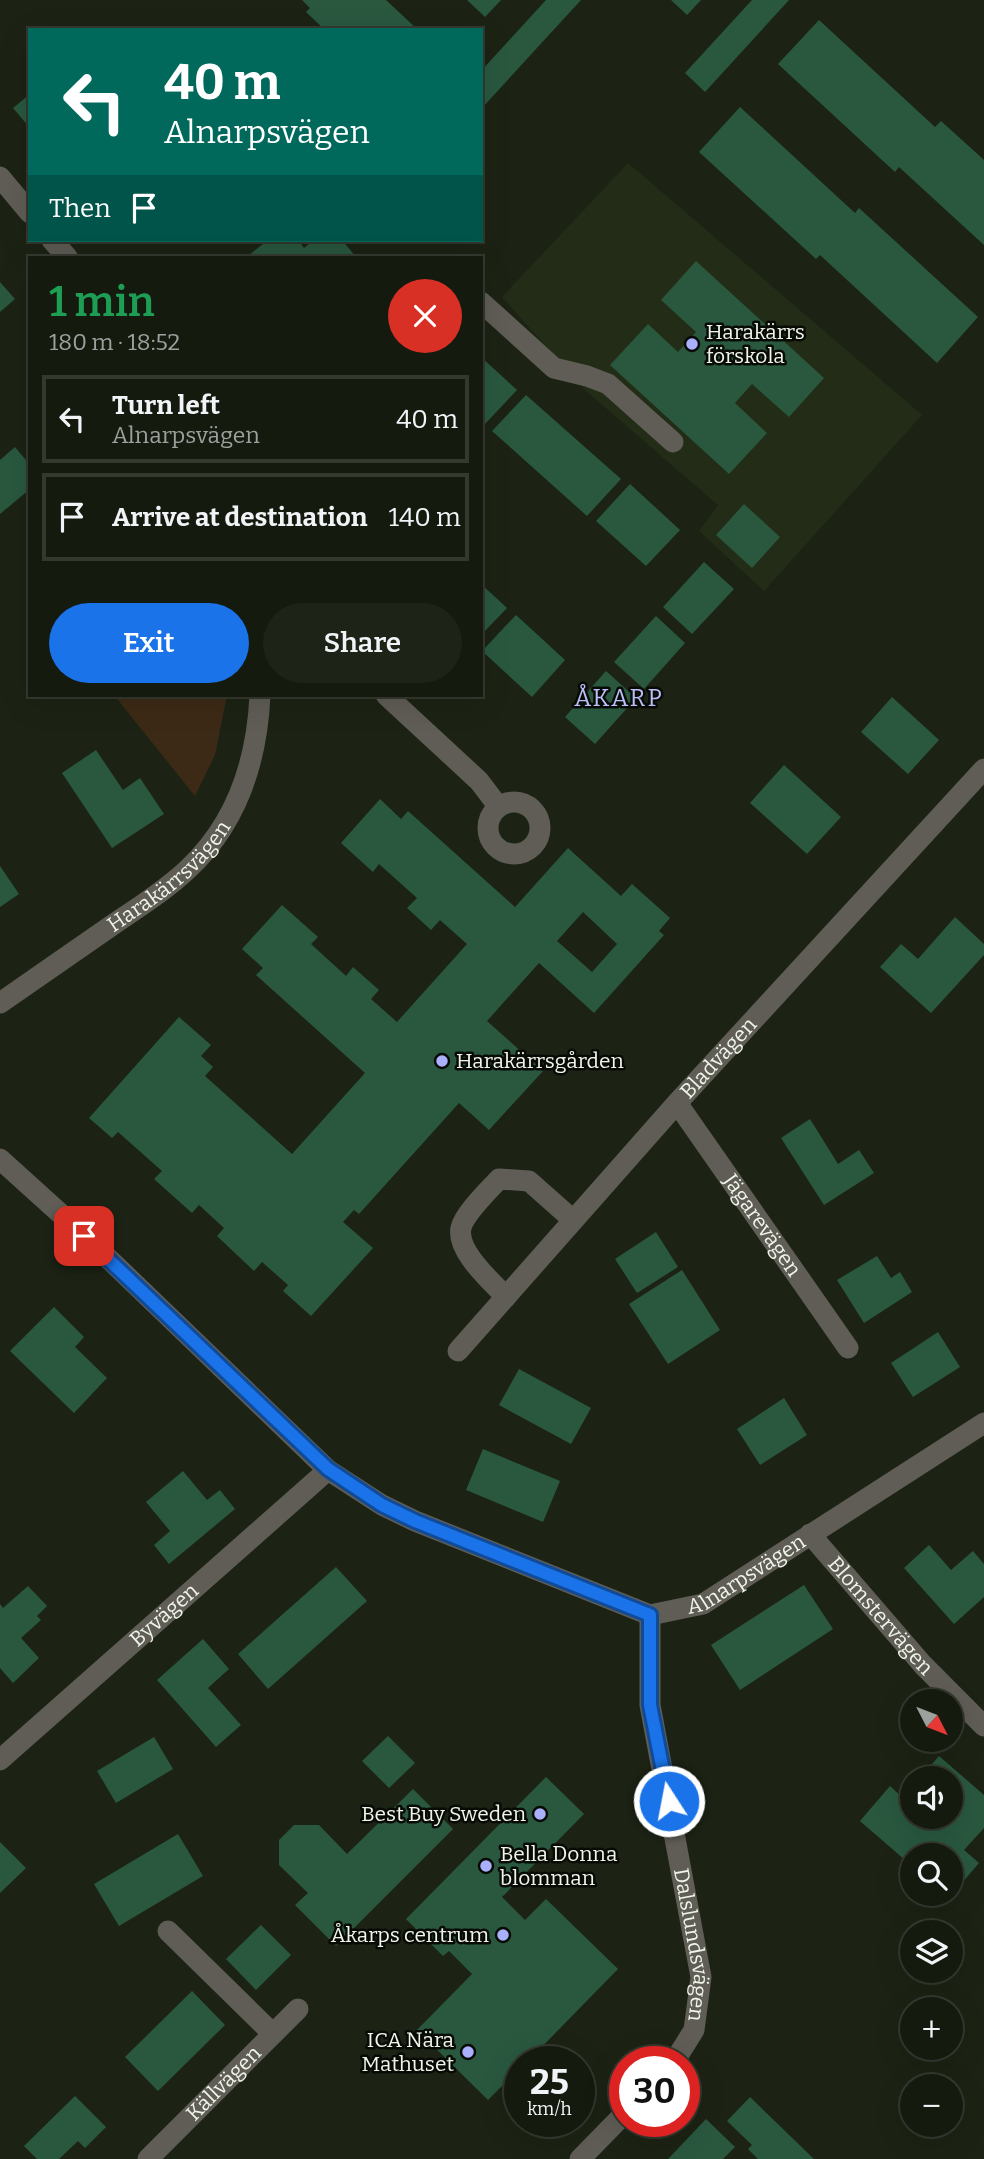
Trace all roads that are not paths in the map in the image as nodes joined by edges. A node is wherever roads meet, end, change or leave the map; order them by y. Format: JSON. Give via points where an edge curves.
{"nodes":[{"id":1,"x":0,"y":177,"type":"edge"},
{"id":2,"x":28,"y":211,"type":"edge"},
{"id":3,"x":54,"y":242,"type":"edge"},
{"id":4,"x":66,"y":256,"type":"edge"},
{"id":5,"x":483,"y":304,"type":"edge"},
{"id":6,"x":673,"y":442,"type":"dead end"},
{"id":7,"x":260,"y":697,"type":"edge"},
{"id":8,"x":388,"y":697,"type":"edge"},
{"id":9,"x":984,"y":769,"type":"edge"},
{"id":10,"x":498,"y":806,"type":"dead end"},
{"id":11,"x":0,"y":1003,"type":"edge"},
{"id":12,"x":677,"y":1103,"type":"junction"},
{"id":13,"x":0,"y":1159,"type":"edge"},
{"id":14,"x":573,"y":1220,"type":"junction"},
{"id":15,"x":506,"y":1297,"type":"junction"},
{"id":16,"x":848,"y":1348,"type":"dead end"},
{"id":17,"x":458,"y":1351,"type":"dead end"},
{"id":18,"x":984,"y":1423,"type":"edge"},
{"id":19,"x":328,"y":1469,"type":"junction"},
{"id":20,"x":810,"y":1534,"type":"junction"},
{"id":21,"x":650,"y":1615,"type":"junction"},
{"id":22,"x":984,"y":1726,"type":"edge"},
{"id":23,"x":0,"y":1760,"type":"edge"},
{"id":24,"x":168,"y":1931,"type":"dead end"},
{"id":25,"x":298,"y":2009,"type":"dead end"},
{"id":26,"x":273,"y":2034,"type":"junction"},
{"id":27,"x":684,"y":2046,"type":"edge"},
{"id":28,"x":609,"y":2129,"type":"edge"},
{"id":29,"x":148,"y":2159,"type":"edge"},
{"id":30,"x":580,"y":2159,"type":"edge"}],
"edges":[{"from":1,"to":2,"type":"street"},
{"from":3,"to":4,"type":"street"},
{"from":5,"to":6,"type":"street","via":[[554,368],[608,384]]},
{"from":7,"to":11,"type":"street","name":"Harakärrsvägen","via":[[242,793],[208,849],[160,892]]},
{"from":8,"to":10,"type":"street","via":[[479,781]]},
{"from":9,"to":12,"type":"street","name":"Bladvägen"},
{"from":12,"to":14,"type":"street","name":"Bladvägen"},
{"from":12,"to":16,"type":"street","name":"Jägarevägen"},
{"from":13,"to":19,"type":"street"},
{"from":14,"to":15,"type":"street","name":"Bladvägen"},
{"from":14,"to":15,"type":"street","via":[[529,1181],[499,1179],[479,1199],[461,1228],[464,1247]]},
{"from":15,"to":17,"type":"street","name":"Bladvägen"},
{"from":18,"to":20,"type":"street","name":"Alnarpsvägen"},
{"from":19,"to":21,"type":"street","via":[[415,1521]]},
{"from":19,"to":23,"type":"street","name":"Byvägen"},
{"from":20,"to":21,"type":"street","name":"Alnarpsvägen","via":[[703,1604]]},
{"from":20,"to":22,"type":"street","name":"Blomstervägen","via":[[923,1665]]},
{"from":21,"to":27,"type":"street","name":"Dalslundsvägen","via":[[650,1705],[701,1977],[694,2030]]},
{"from":24,"to":26,"type":"street"},
{"from":25,"to":26,"type":"street","name":"Källvägen"},
{"from":26,"to":29,"type":"street","name":"Källvägen"},
{"from":28,"to":30,"type":"street"}]}
